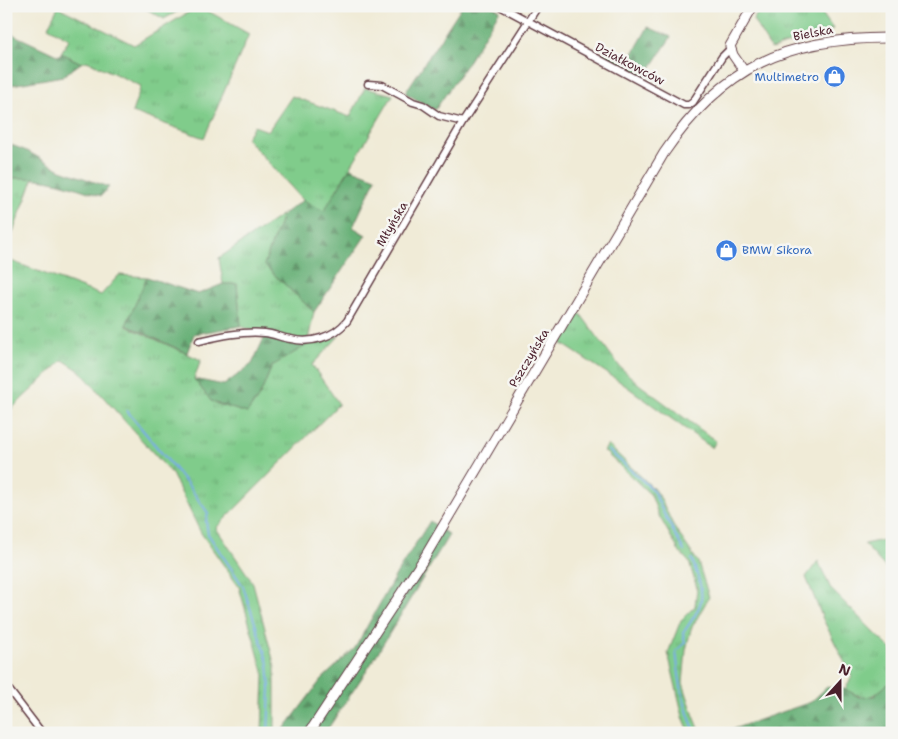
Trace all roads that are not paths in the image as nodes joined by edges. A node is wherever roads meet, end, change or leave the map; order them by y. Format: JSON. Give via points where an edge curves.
{"nodes":[{"id":1,"x":500,"y":6,"type":"edge"},
{"id":2,"x":538,"y":6,"type":"edge"},
{"id":3,"x":753,"y":6,"type":"edge"},
{"id":4,"x":528,"y":21,"type":"junction"},
{"id":5,"x":892,"y":38,"type":"edge"},
{"id":6,"x":730,"y":49,"type":"junction"},
{"id":7,"x":744,"y":71,"type":"junction"},
{"id":8,"x":368,"y":84,"type":"dead end"},
{"id":9,"x":463,"y":122,"type":"junction"},
{"id":10,"x":199,"y":341,"type":"dead end"},
{"id":11,"x":6,"y":686,"type":"edge"},
{"id":12,"x":42,"y":733,"type":"edge"},
{"id":13,"x":309,"y":733,"type":"edge"}],
"edges":[{"from":1,"to":4,"type":"street","name":"Działkowców"},
{"from":2,"to":4,"type":"street","name":"Młyńska"},
{"from":3,"to":6,"type":"main road"},
{"from":4,"to":6,"type":"street","name":"Działkowców","via":[[686,106],[693,102]]},
{"from":4,"to":9,"type":"street","name":"Młyńska"},
{"from":5,"to":7,"type":"main road","name":"Bielska","via":[[807,45],[778,54]]},
{"from":6,"to":7,"type":"main road"},
{"from":7,"to":13,"type":"main road","name":"Pszczyńska","via":[[700,107],[664,153],[423,560]]},
{"from":8,"to":9,"type":"street","via":[[382,85],[439,116]]},
{"from":9,"to":10,"type":"street","name":"Młyńska","via":[[390,251],[341,329],[307,341],[258,333]]},
{"from":11,"to":12,"type":"street"}]}
